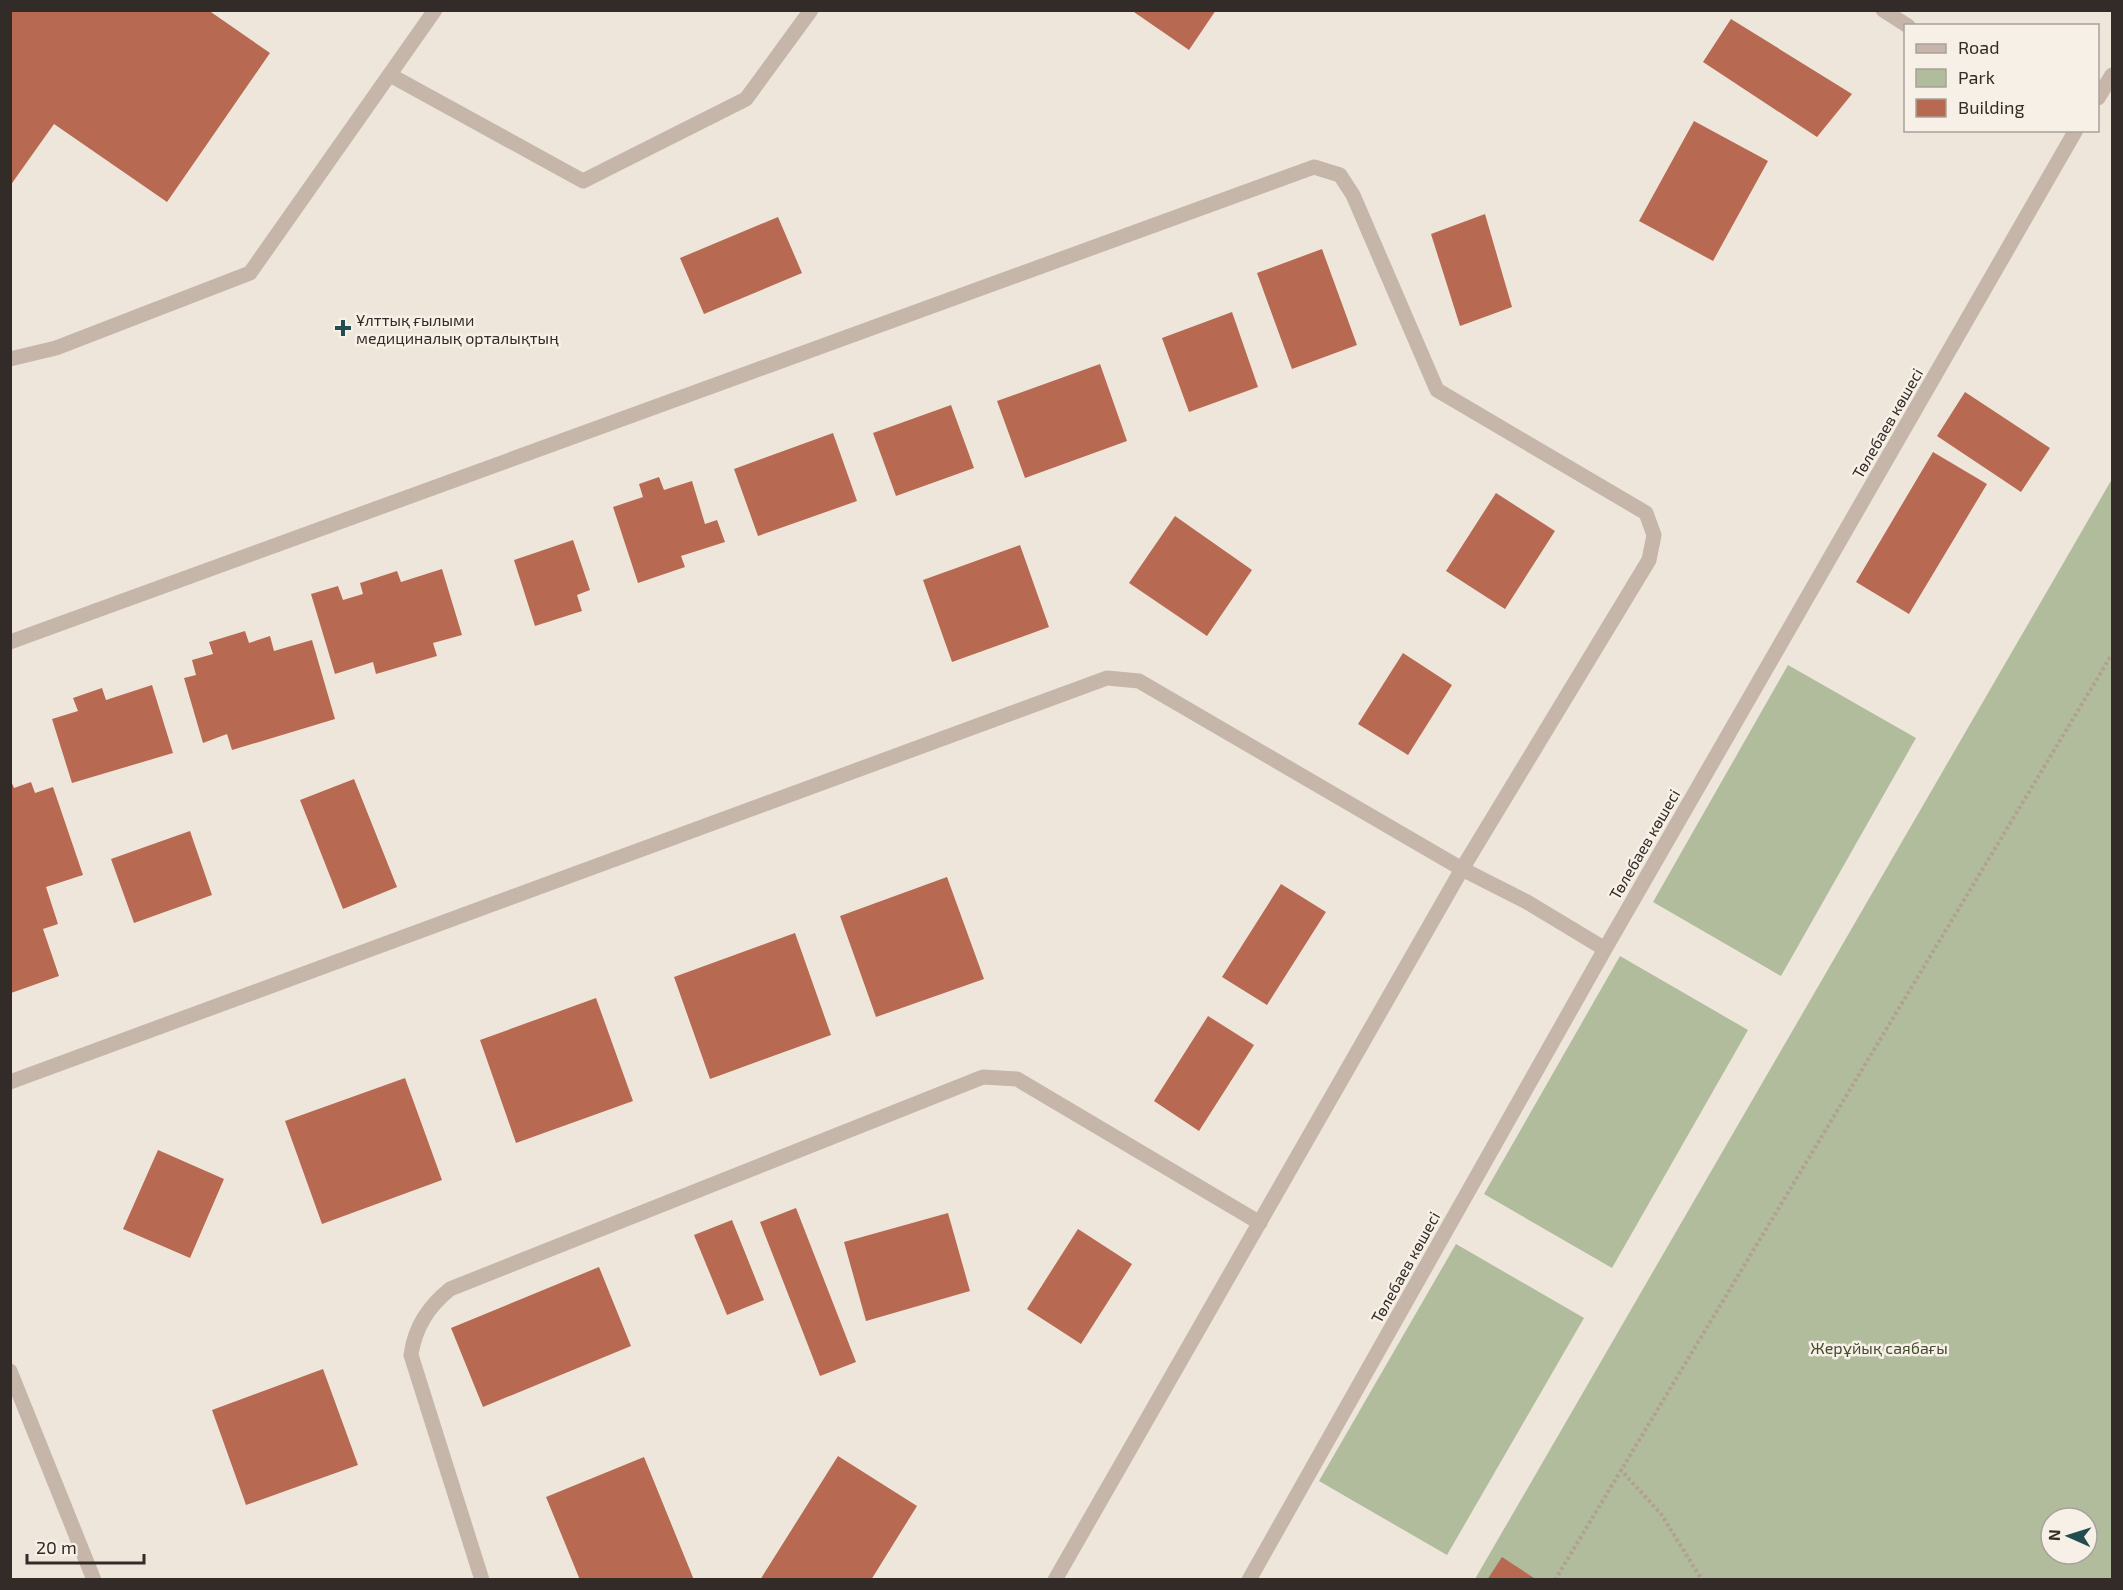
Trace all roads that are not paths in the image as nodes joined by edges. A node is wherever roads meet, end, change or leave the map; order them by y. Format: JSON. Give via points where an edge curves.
{"nodes":[{"id":1,"x":435,"y":10,"type":"edge"},
{"id":2,"x":811,"y":10,"type":"edge"},
{"id":3,"x":1883,"y":10,"type":"edge"},
{"id":4,"x":1905,"y":24,"type":"edge"},
{"id":5,"x":390,"y":75,"type":"junction"},
{"id":6,"x":2112,"y":75,"type":"edge"},
{"id":7,"x":2099,"y":95,"type":"edge"},
{"id":8,"x":2075,"y":132,"type":"edge"},
{"id":9,"x":10,"y":359,"type":"edge"},
{"id":10,"x":10,"y":642,"type":"edge"},
{"id":11,"x":1462,"y":869,"type":"junction"},
{"id":12,"x":1605,"y":949,"type":"junction"},
{"id":13,"x":10,"y":1082,"type":"edge"},
{"id":14,"x":1260,"y":1223,"type":"junction"},
{"id":15,"x":10,"y":1371,"type":"edge"},
{"id":16,"x":94,"y":1580,"type":"edge"},
{"id":17,"x":482,"y":1580,"type":"edge"},
{"id":18,"x":1055,"y":1580,"type":"edge"},
{"id":19,"x":1249,"y":1580,"type":"edge"}],
"edges":[{"from":1,"to":5,"type":"street"},
{"from":2,"to":5,"type":"street","via":[[746,99],[583,181]]},
{"from":3,"to":4,"type":"street"},
{"from":5,"to":9,"type":"street","via":[[250,273],[56,348]]},
{"from":6,"to":7,"type":"street"},
{"from":8,"to":12,"type":"street","name":"Төлебаев көшесі"},
{"from":10,"to":11,"type":"street","via":[[1314,167],[1340,175],[1353,195],[1437,390],[1646,513],[1654,535],[1649,560]]},
{"from":11,"to":12,"type":"street"},
{"from":11,"to":13,"type":"street","via":[[1139,681],[1107,678]]},
{"from":11,"to":14,"type":"street"},
{"from":12,"to":19,"type":"street","name":"Төлебаев көшесі"},
{"from":14,"to":17,"type":"street","via":[[1017,1078],[983,1077],[450,1289],[433,1303],[413,1338],[411,1355]]},
{"from":14,"to":18,"type":"street"},
{"from":15,"to":16,"type":"street"}]}
